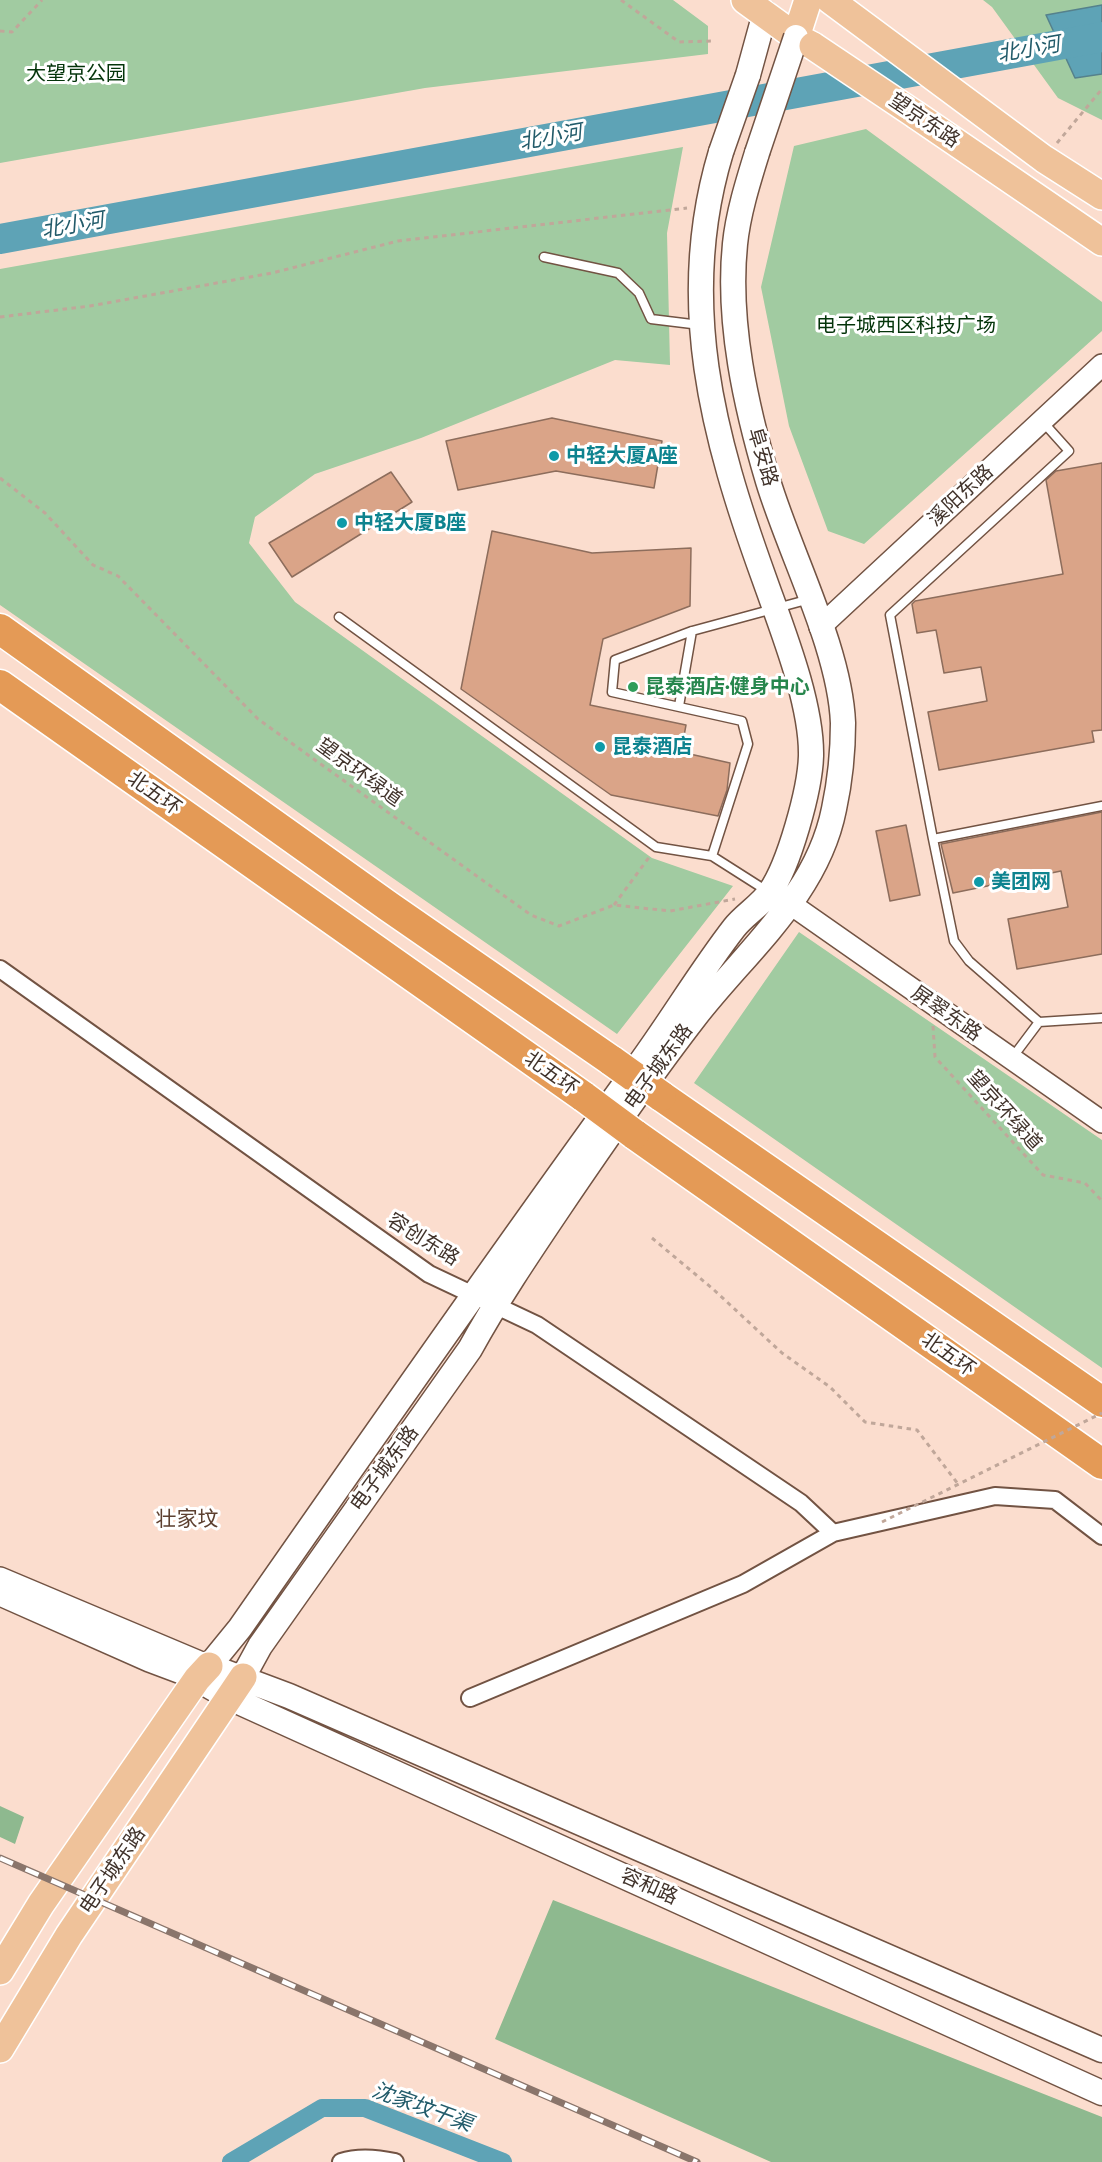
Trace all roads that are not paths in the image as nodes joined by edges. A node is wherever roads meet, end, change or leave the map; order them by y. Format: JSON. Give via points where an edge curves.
{"nodes":[{"id":1,"x":808,"y":0,"type":"edge"},
{"id":2,"x":830,"y":0,"type":"edge"},
{"id":3,"x":760,"y":4,"type":"edge"},
{"id":4,"x":805,"y":41,"type":"junction"},
{"id":5,"x":1102,"y":196,"type":"edge"},
{"id":6,"x":1102,"y":242,"type":"edge"},
{"id":7,"x":544,"y":257,"type":"dead end"},
{"id":8,"x":700,"y":325,"type":"junction"},
{"id":9,"x":1102,"y":365,"type":"edge"},
{"id":10,"x":1042,"y":422,"type":"junction"},
{"id":11,"x":810,"y":599,"type":"junction"},
{"id":12,"x":775,"y":608,"type":"junction"},
{"id":13,"x":339,"y":617,"type":"dead end"},
{"id":14,"x":820,"y":627,"type":"junction"},
{"id":15,"x":0,"y":629,"type":"edge"},
{"id":16,"x":692,"y":631,"type":"junction"},
{"id":17,"x":0,"y":685,"type":"edge"},
{"id":18,"x":679,"y":706,"type":"junction"},
{"id":19,"x":0,"y":711,"type":"edge"},
{"id":20,"x":89,"y":748,"type":"junction"},
{"id":21,"x":1102,"y":806,"type":"edge"},
{"id":22,"x":933,"y":839,"type":"junction"},
{"id":23,"x":712,"y":856,"type":"junction"},
{"id":24,"x":769,"y":893,"type":"junction"},
{"id":25,"x":792,"y":905,"type":"junction"},
{"id":26,"x":0,"y":969,"type":"edge"},
{"id":27,"x":1102,"y":1018,"type":"edge"},
{"id":28,"x":1039,"y":1022,"type":"junction"},
{"id":29,"x":1011,"y":1060,"type":"junction"},
{"id":30,"x":1102,"y":1122,"type":"edge"},
{"id":31,"x":485,"y":1299,"type":"junction"},
{"id":32,"x":1102,"y":1402,"type":"edge"},
{"id":33,"x":1102,"y":1464,"type":"edge"},
{"id":34,"x":833,"y":1533,"type":"junction"},
{"id":35,"x":1102,"y":1536,"type":"edge"},
{"id":36,"x":0,"y":1578,"type":"edge"},
{"id":37,"x":0,"y":1595,"type":"edge"},
{"id":38,"x":203,"y":1673,"type":"junction"},
{"id":39,"x":237,"y":1688,"type":"junction"},
{"id":40,"x":470,"y":1698,"type":"dead end"},
{"id":41,"x":0,"y":1971,"type":"edge"},
{"id":42,"x":0,"y":2049,"type":"edge"},
{"id":43,"x":1102,"y":2050,"type":"edge"},
{"id":44,"x":1102,"y":2093,"type":"edge"},
{"id":45,"x":341,"y":2162,"type":"edge"},
{"id":46,"x":395,"y":2162,"type":"edge"}],
"edges":[{"from":1,"to":4,"type":"main road","name":"阜安路"},
{"from":2,"to":5,"type":"main road","name":"望京东路","via":[[1044,159]]},
{"from":3,"to":4,"type":"main road","name":"望京东路"},
{"from":3,"to":8,"type":"main road","name":"阜安路","bridge":true,"via":[[748,75],[707,205]]},
{"from":4,"to":6,"type":"main road","name":"望京东路","bridge":true},
{"from":4,"to":11,"type":"main road","name":"阜安路","bridge":true,"via":[[757,153],[735,244],[735,303],[741,365],[753,426]]},
{"from":7,"to":8,"type":"lane","via":[[618,273],[639,293],[651,318]]},
{"from":8,"to":12,"type":"main road","name":"阜安路","via":[[711,405],[722,450]]},
{"from":9,"to":10,"type":"street","name":"溪阳东路"},
{"from":10,"to":14,"type":"street","name":"溪阳东路"},
{"from":10,"to":22,"type":"lane","via":[[1069,450],[890,615]]},
{"from":11,"to":12,"type":"lane"},
{"from":11,"to":14,"type":"main road","name":"阜安路"},
{"from":12,"to":16,"type":"lane"},
{"from":12,"to":24,"type":"main road","name":"阜安路","via":[[809,729],[811,758],[803,806]]},
{"from":13,"to":23,"type":"lane","via":[[656,847]]},
{"from":14,"to":25,"type":"main road","name":"阜安路","via":[[837,682],[843,720],[842,764],[834,813],[818,859]]},
{"from":15,"to":32,"type":"highway","bridge":true,"via":[[388,906]]},
{"from":16,"to":18,"type":"lane"},
{"from":16,"to":18,"type":"lane","via":[[615,660],[612,692]]},
{"from":17,"to":20,"type":"highway","name":"北五环"},
{"from":18,"to":23,"type":"lane","via":[[742,721],[748,744]]},
{"from":19,"to":20,"type":"highway"},
{"from":20,"to":33,"type":"highway","name":"北五环","bridge":true},
{"from":21,"to":22,"type":"lane"},
{"from":22,"to":28,"type":"lane","via":[[954,941],[969,961]]},
{"from":23,"to":24,"type":"lane"},
{"from":24,"to":25,"type":"lane"},
{"from":24,"to":31,"type":"main road","name":"电子城东路","via":[[736,925]]},
{"from":25,"to":29,"type":"street","name":"屏翠东路"},
{"from":25,"to":31,"type":"main road","name":"电子城东路","via":[[695,1017]]},
{"from":26,"to":31,"type":"street","name":"容创东路","via":[[429,1274]]},
{"from":27,"to":28,"type":"lane"},
{"from":28,"to":29,"type":"lane"},
{"from":29,"to":30,"type":"street","name":"屏翠东路"},
{"from":31,"to":34,"type":"street","name":"容创东路","via":[[537,1325],[801,1503]]},
{"from":31,"to":38,"type":"main road","name":"电子城东路","via":[[452,1322],[240,1628]]},
{"from":31,"to":39,"type":"main road","name":"电子城东路","via":[[440,1393],[267,1637]]},
{"from":34,"to":35,"type":"street","via":[[995,1496],[1055,1500]]},
{"from":34,"to":40,"type":"street","via":[[743,1584]]},
{"from":36,"to":38,"type":"street"},
{"from":37,"to":38,"type":"street","via":[[149,1661]]},
{"from":38,"to":39,"type":"main road","name":"容和路"},
{"from":38,"to":41,"type":"main road","name":"电子城东路","via":[[41,1904]]},
{"from":39,"to":42,"type":"main road","name":"电子城东路","via":[[69,1935]]},
{"from":39,"to":43,"type":"main road","name":"容和路"},
{"from":39,"to":44,"type":"main road","name":"容和路"},
{"from":45,"to":46,"type":"street","via":[[351,2158]]}]}
